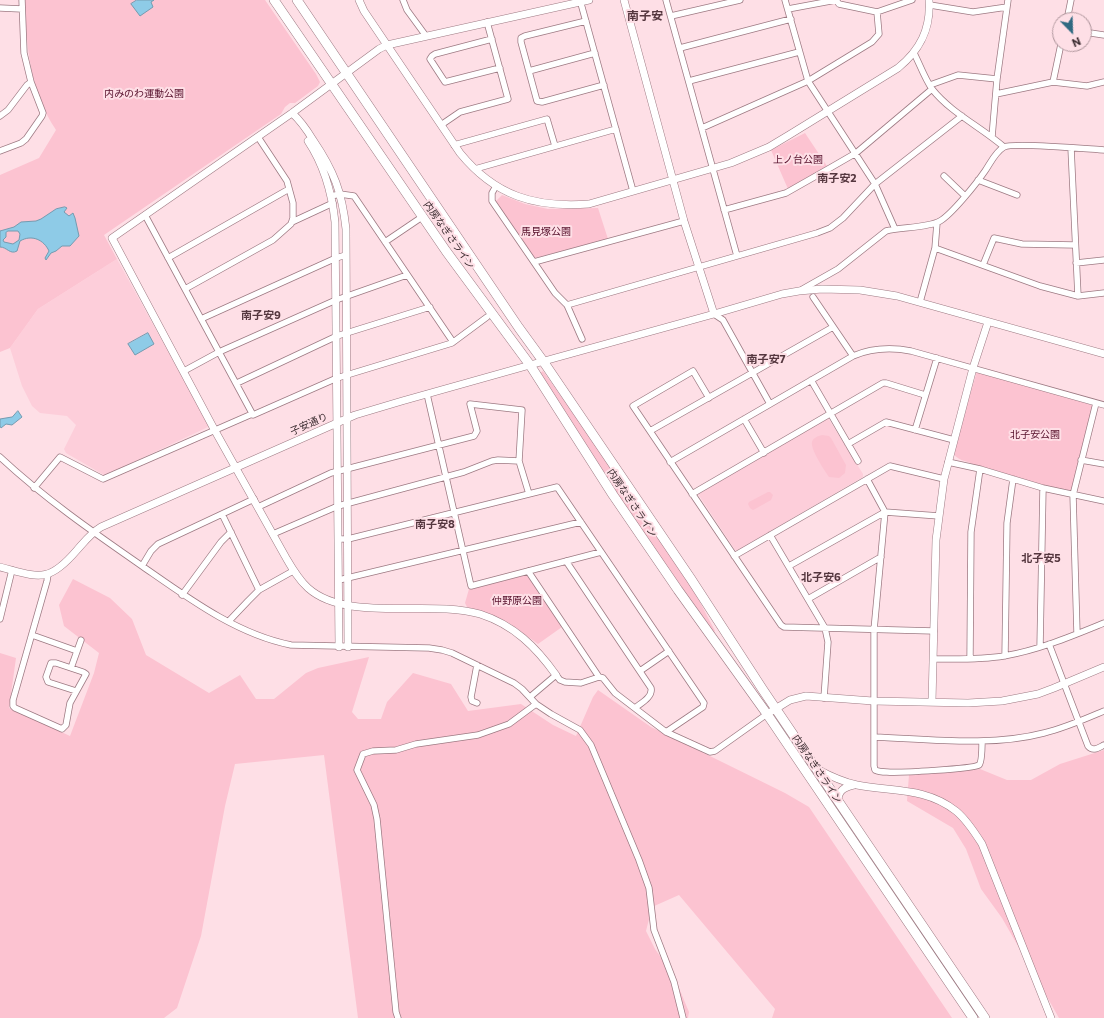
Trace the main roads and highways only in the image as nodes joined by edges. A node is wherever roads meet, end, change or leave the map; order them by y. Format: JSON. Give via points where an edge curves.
{"nodes":[{"id":1,"x":274,"y":0,"type":"edge"},
{"id":2,"x":297,"y":0,"type":"edge"},
{"id":3,"x":973,"y":1018,"type":"edge"},
{"id":4,"x":985,"y":1018,"type":"edge"}],
"edges":[{"from":1,"to":3,"type":"highway","name":"内房なぎさライン","via":[[446,251],[530,365],[613,496],[767,714]]},
{"from":2,"to":4,"type":"highway","name":"内房なぎさライン","via":[[691,579],[815,768]]}]}
